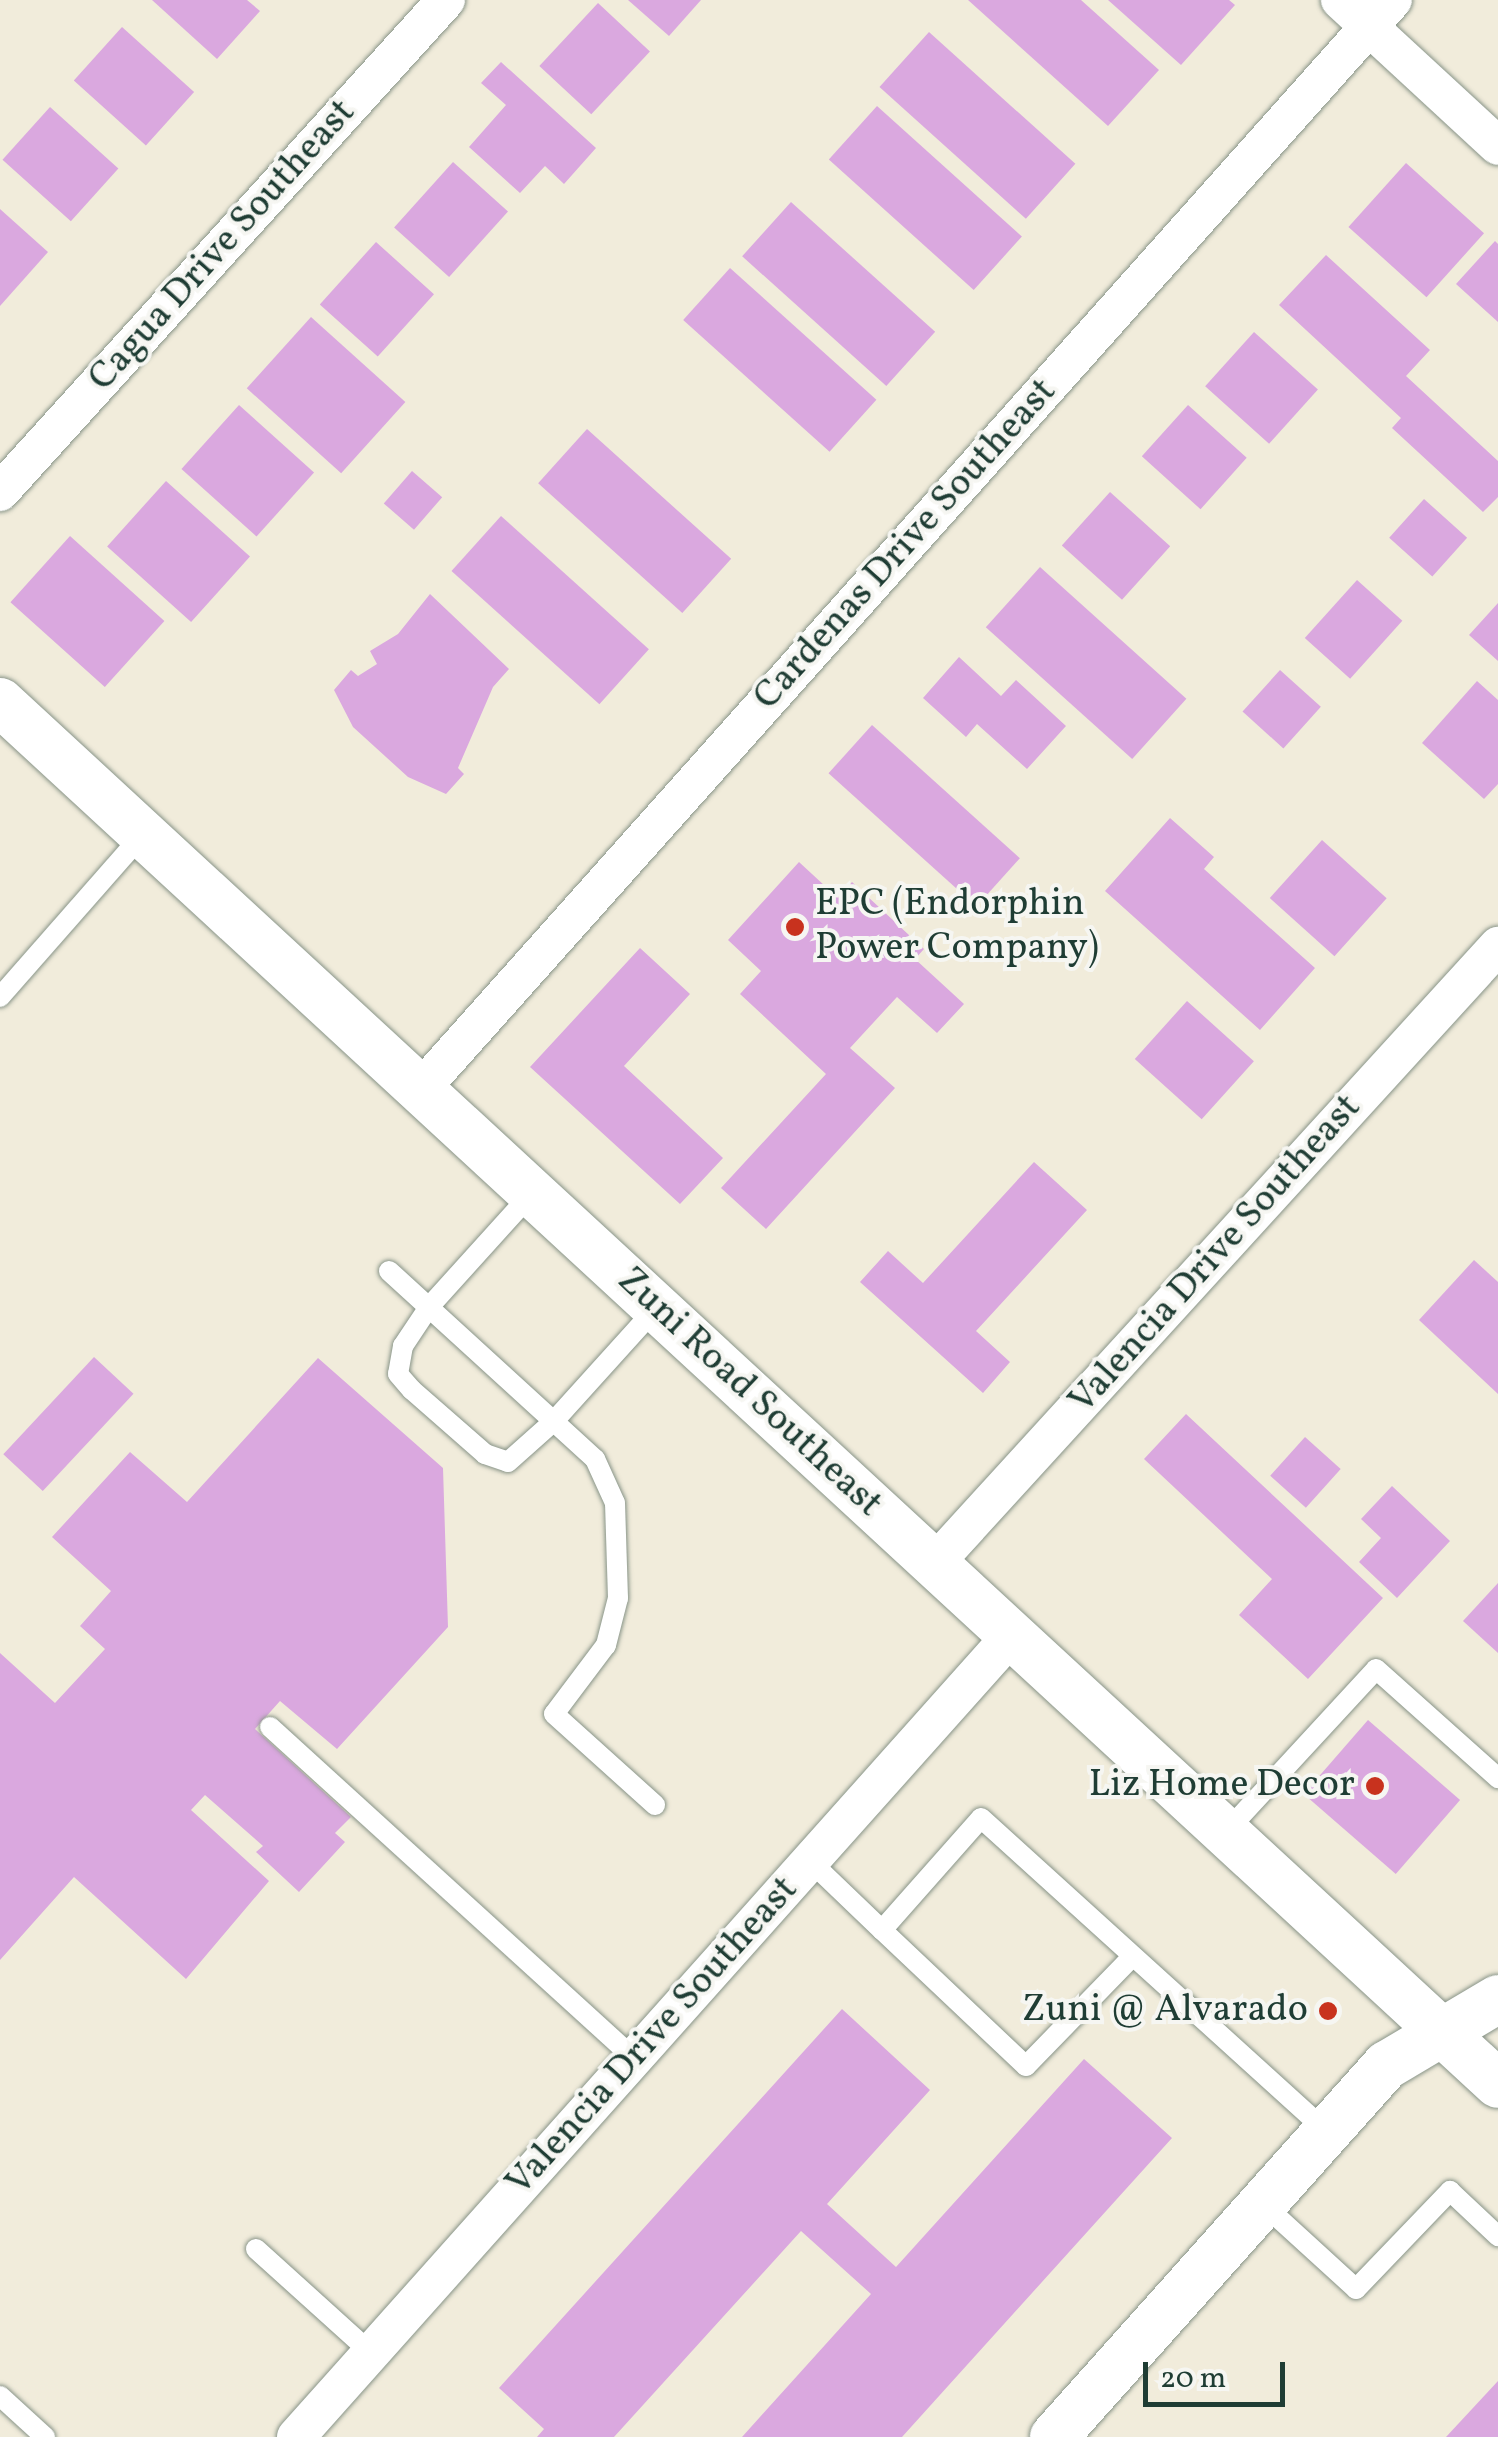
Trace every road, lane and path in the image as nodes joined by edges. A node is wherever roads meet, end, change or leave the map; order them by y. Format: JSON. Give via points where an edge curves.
{"nodes":[{"id":1,"x":446,"y":0,"type":"edge"},
{"id":2,"x":1340,"y":0,"type":"edge"},
{"id":3,"x":1381,"y":13,"type":"edge"},
{"id":4,"x":1498,"y":146,"type":"edge"},
{"id":5,"x":0,"y":492,"type":"edge"},
{"id":6,"x":0,"y":702,"type":"edge"},
{"id":7,"x":143,"y":834,"type":"junction"},
{"id":8,"x":1498,"y":946,"type":"edge"},
{"id":9,"x":0,"y":997,"type":"edge"},
{"id":10,"x":420,"y":1090,"type":"junction"},
{"id":11,"x":532,"y":1192,"type":"junction"},
{"id":12,"x":389,"y":1271,"type":"dead end"},
{"id":13,"x":429,"y":1307,"type":"junction"},
{"id":14,"x":657,"y":1307,"type":"junction"},
{"id":15,"x":554,"y":1422,"type":"junction"},
{"id":16,"x":934,"y":1564,"type":"junction"},
{"id":17,"x":1010,"y":1637,"type":"junction"},
{"id":18,"x":270,"y":1727,"type":"dead end"},
{"id":19,"x":1498,"y":1778,"type":"edge"},
{"id":20,"x":655,"y":1805,"type":"dead end"},
{"id":21,"x":1224,"y":1834,"type":"junction"},
{"id":22,"x":810,"y":1861,"type":"junction"},
{"id":23,"x":882,"y":1930,"type":"junction"},
{"id":24,"x":1133,"y":1956,"type":"junction"},
{"id":25,"x":1498,"y":1999,"type":"edge"},
{"id":26,"x":1440,"y":2032,"type":"junction"},
{"id":27,"x":634,"y":2058,"type":"junction"},
{"id":28,"x":1498,"y":2084,"type":"edge"},
{"id":29,"x":1327,"y":2132,"type":"junction"},
{"id":30,"x":1263,"y":2204,"type":"junction"},
{"id":31,"x":1498,"y":2236,"type":"edge"},
{"id":32,"x":256,"y":2249,"type":"dead end"},
{"id":33,"x":371,"y":2353,"type":"junction"},
{"id":34,"x":0,"y":2396,"type":"edge"},
{"id":35,"x":46,"y":2437,"type":"edge"},
{"id":36,"x":296,"y":2437,"type":"edge"},
{"id":37,"x":1054,"y":2437,"type":"edge"}],
"edges":[{"from":1,"to":5,"type":"street","name":"Cagua Drive Southeast"},
{"from":2,"to":3,"type":"street"},
{"from":3,"to":4,"type":"street"},
{"from":3,"to":10,"type":"street","name":"Cardenas Drive Southeast"},
{"from":6,"to":7,"type":"street","name":"Zuni Road Southeast"},
{"from":7,"to":9,"type":"lane"},
{"from":7,"to":10,"type":"street","name":"Zuni Road Southeast"},
{"from":8,"to":16,"type":"street","name":"Valencia Drive Southeast"},
{"from":10,"to":11,"type":"street","name":"Zuni Road Southeast"},
{"from":11,"to":13,"type":"lane"},
{"from":11,"to":14,"type":"street","name":"Zuni Road Southeast"},
{"from":12,"to":13,"type":"lane"},
{"from":13,"to":15,"type":"lane"},
{"from":13,"to":15,"type":"lane","via":[[403,1346],[398,1374],[412,1390],[484,1454],[508,1462]]},
{"from":14,"to":15,"type":"lane"},
{"from":14,"to":16,"type":"street","name":"Zuni Road Southeast"},
{"from":15,"to":20,"type":"lane","via":[[595,1458],[614,1504],[618,1598],[606,1645],[554,1714]]},
{"from":16,"to":17,"type":"street","name":"Zuni Road Southeast"},
{"from":17,"to":21,"type":"street","name":"Zuni Road Southeast"},
{"from":17,"to":22,"type":"street","name":"Valencia Drive Southeast"},
{"from":18,"to":27,"type":"lane"},
{"from":19,"to":21,"type":"lane","via":[[1376,1669]]},
{"from":21,"to":26,"type":"street","name":"Zuni Road Southeast"},
{"from":22,"to":23,"type":"lane"},
{"from":22,"to":27,"type":"street","name":"Valencia Drive Southeast"},
{"from":23,"to":24,"type":"lane","via":[[1026,2066]]},
{"from":23,"to":24,"type":"lane","via":[[981,1818]]},
{"from":24,"to":29,"type":"lane"},
{"from":25,"to":26,"type":"street"},
{"from":26,"to":28,"type":"street","name":"Zuni Road Southeast"},
{"from":26,"to":29,"type":"street","via":[[1387,2064]]},
{"from":27,"to":33,"type":"street","name":"Valencia Drive Southeast"},
{"from":29,"to":30,"type":"street"},
{"from":30,"to":31,"type":"lane","via":[[1356,2289],[1450,2191]]},
{"from":30,"to":37,"type":"street"},
{"from":32,"to":33,"type":"lane"},
{"from":33,"to":36,"type":"street","name":"Valencia Drive Southeast"},
{"from":34,"to":35,"type":"lane"}]}
